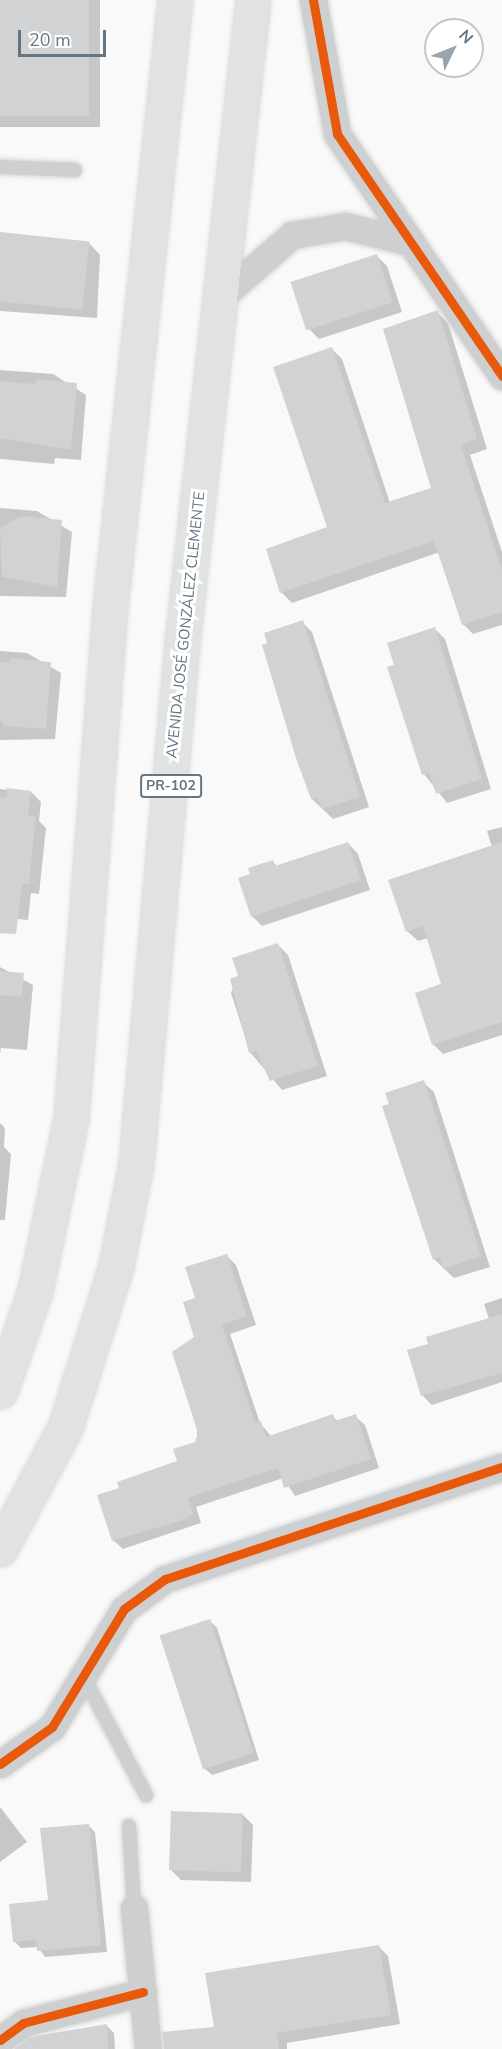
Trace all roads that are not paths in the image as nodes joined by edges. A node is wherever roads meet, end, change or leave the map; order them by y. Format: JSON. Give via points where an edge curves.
{"nodes":[{"id":1,"x":175,"y":0,"type":"edge"},
{"id":2,"x":253,"y":0,"type":"edge"},
{"id":3,"x":313,"y":0,"type":"edge"},
{"id":4,"x":0,"y":167,"type":"edge"},
{"id":5,"x":75,"y":170,"type":"dead end"},
{"id":6,"x":406,"y":241,"type":"junction"},
{"id":7,"x":222,"y":296,"type":"junction"},
{"id":8,"x":502,"y":376,"type":"edge"},
{"id":9,"x":0,"y":1391,"type":"edge"},
{"id":10,"x":502,"y":1467,"type":"edge"},
{"id":11,"x":0,"y":1549,"type":"edge"},
{"id":12,"x":83,"y":1676,"type":"junction"},
{"id":13,"x":0,"y":1764,"type":"edge"},
{"id":14,"x":146,"y":1795,"type":"dead end"},
{"id":15,"x":129,"y":1826,"type":"dead end"},
{"id":16,"x":134,"y":1908,"type":"joint"},
{"id":17,"x":143,"y":1992,"type":"junction"},
{"id":18,"x":0,"y":2040,"type":"edge"},
{"id":19,"x":148,"y":2049,"type":"edge"}],
"edges":[{"from":1,"to":9,"type":"main road","via":[[110,608],[70,1119],[35,1291]]},
{"from":2,"to":7,"type":"main road","name":"AVENIDA JOSÉ GONZÁLEZ CLEMENTE","number":"PR-102"},
{"from":3,"to":6,"type":"street","via":[[337,134]]},
{"from":4,"to":5,"type":"lane"},
{"from":6,"to":7,"type":"street","via":[[345,226],[292,235]]},
{"from":6,"to":8,"type":"street"},
{"from":7,"to":11,"type":"main road","name":"AVENIDA JOSÉ GONZÁLEZ CLEMENTE","number":"PR-102","via":[[182,643],[136,1164],[116,1266],[65,1428]]},
{"from":10,"to":12,"type":"street","via":[[165,1579],[124,1610]]},
{"from":12,"to":13,"type":"street","via":[[52,1727]]},
{"from":12,"to":14,"type":"lane"},
{"from":15,"to":16,"type":"lane"},
{"from":16,"to":17,"type":"street"},
{"from":17,"to":18,"type":"street","via":[[22,2023]]},
{"from":17,"to":19,"type":"street"}]}
